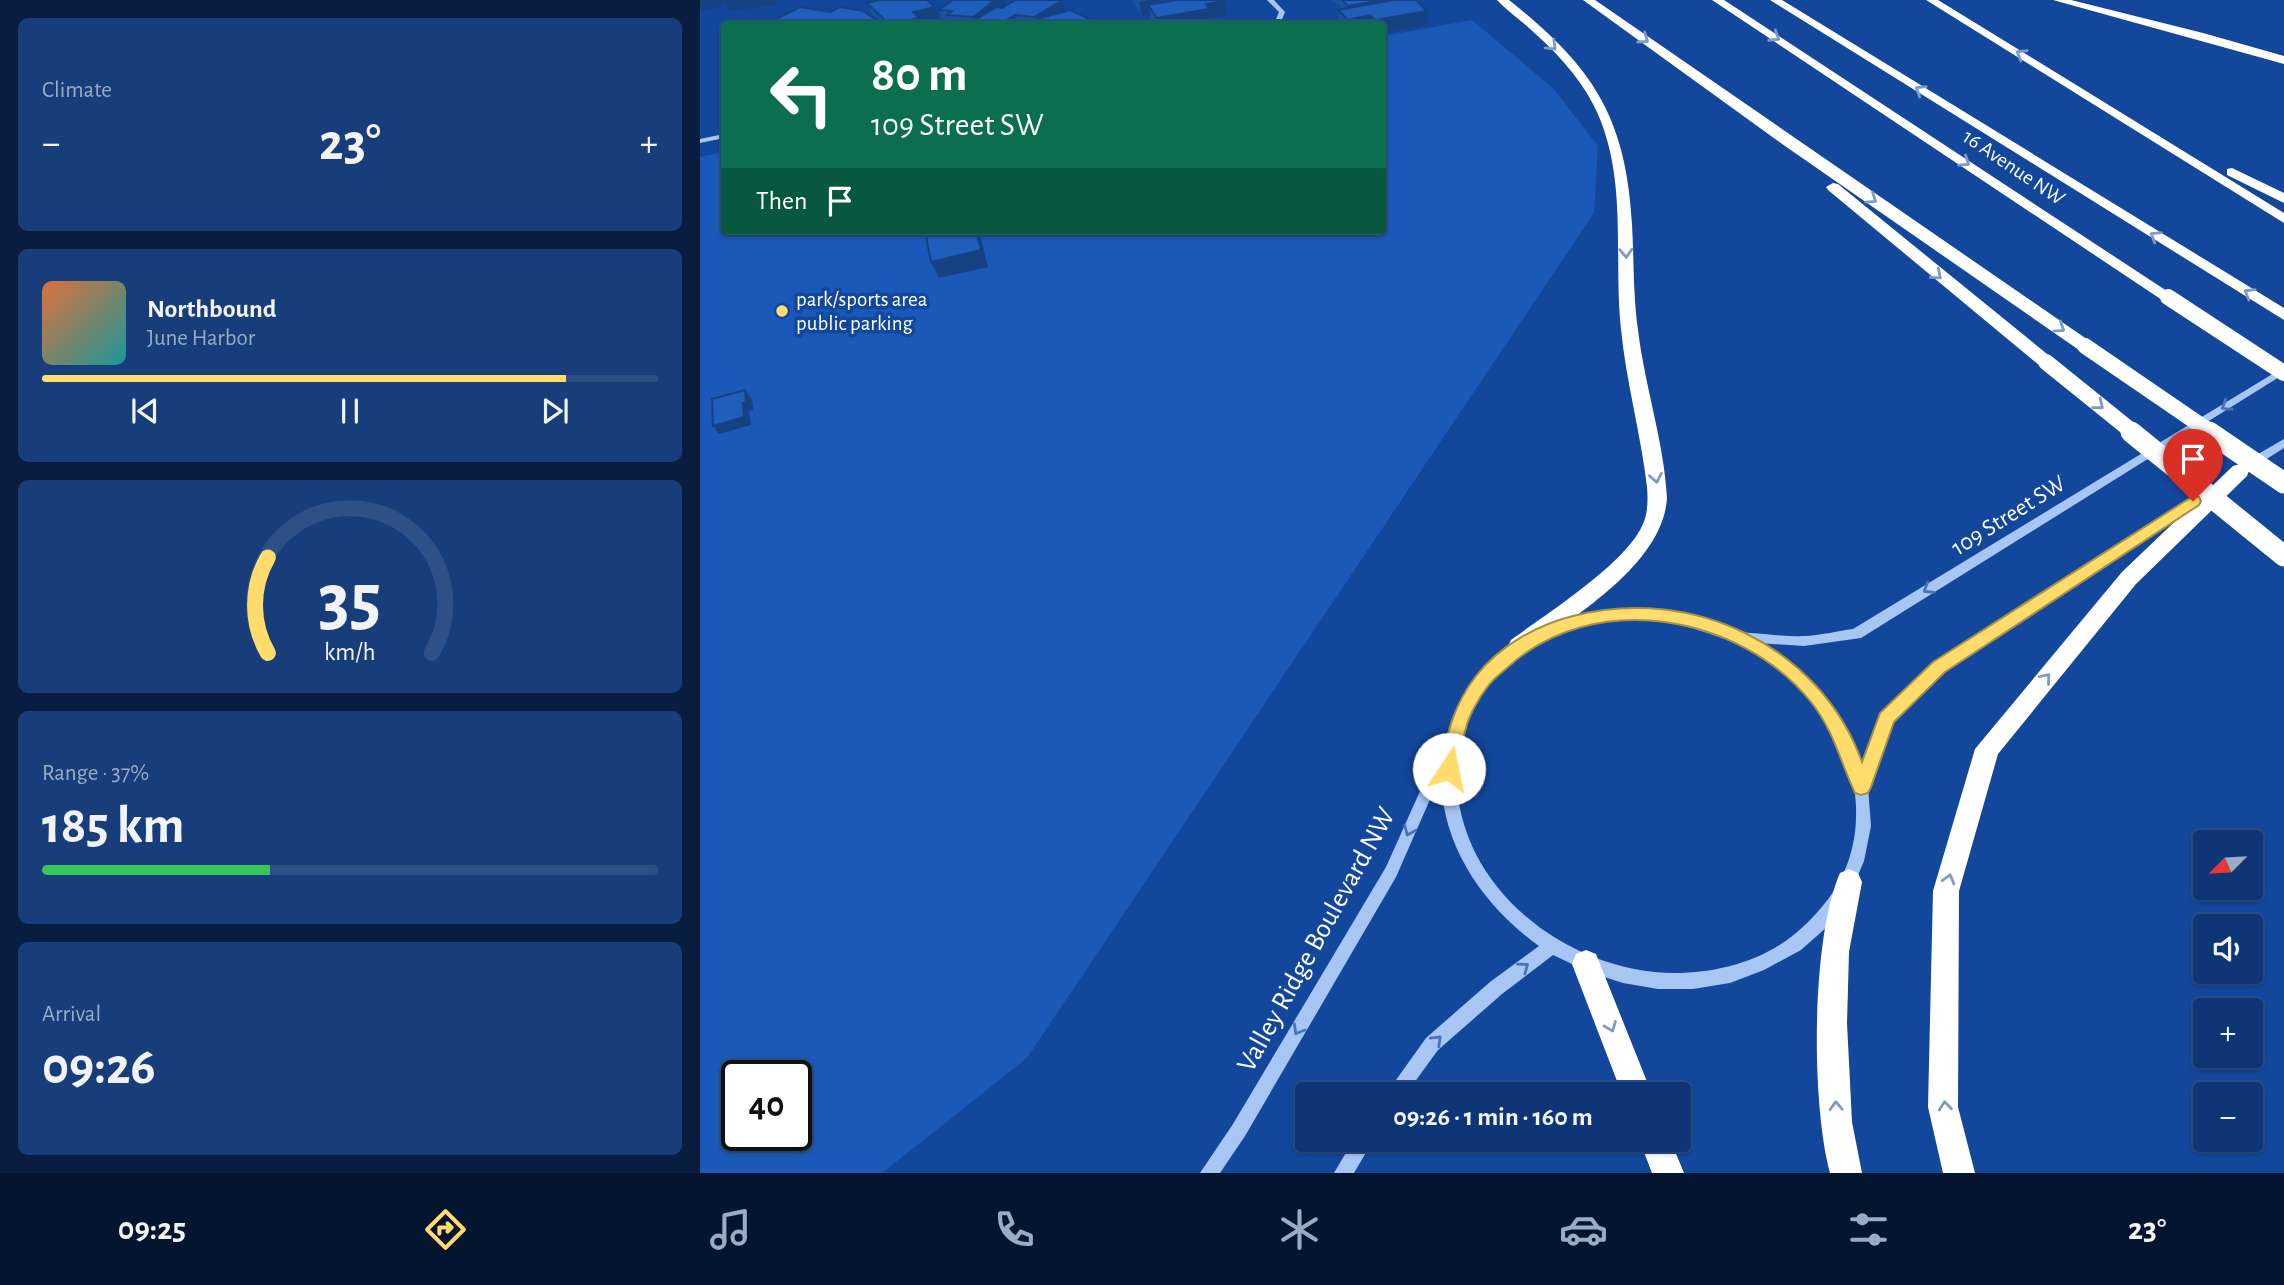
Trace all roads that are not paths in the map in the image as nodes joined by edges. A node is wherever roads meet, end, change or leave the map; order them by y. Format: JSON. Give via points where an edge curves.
{"nodes":[{"id":1,"x":1270,"y":0,"type":"edge"},
{"id":2,"x":1502,"y":0,"type":"edge"},
{"id":3,"x":1588,"y":0,"type":"edge"},
{"id":4,"x":1717,"y":0,"type":"edge"},
{"id":5,"x":1775,"y":0,"type":"edge"},
{"id":6,"x":1931,"y":0,"type":"edge"},
{"id":7,"x":2057,"y":0,"type":"edge"},
{"id":8,"x":2063,"y":0,"type":"edge"},
{"id":9,"x":1278,"y":21,"type":"edge"},
{"id":10,"x":2252,"y":37,"type":"dead end"},
{"id":11,"x":2284,"y":60,"type":"edge"},
{"id":12,"x":2079,"y":90,"type":"junction"},
{"id":13,"x":1735,"y":104,"type":"junction"},
{"id":14,"x":721,"y":137,"type":"edge"},
{"id":15,"x":700,"y":141,"type":"edge"},
{"id":16,"x":2284,"y":200,"type":"edge"},
{"id":17,"x":2284,"y":219,"type":"edge"},
{"id":18,"x":2284,"y":315,"type":"edge"},
{"id":19,"x":2284,"y":371,"type":"edge"},
{"id":20,"x":2284,"y":443,"type":"edge"},
{"id":21,"x":2240,"y":471,"type":"junction"},
{"id":22,"x":2284,"y":483,"type":"edge"},
{"id":23,"x":2284,"y":556,"type":"edge"},
{"id":24,"x":1737,"y":636,"type":"junction"},
{"id":25,"x":1519,"y":646,"type":"junction"},
{"id":26,"x":1457,"y":725,"type":"junction"},
{"id":27,"x":1861,"y":787,"type":"junction"},
{"id":28,"x":1849,"y":882,"type":"junction"},
{"id":29,"x":1552,"y":947,"type":"junction"},
{"id":30,"x":1586,"y":964,"type":"junction"},
{"id":31,"x":1404,"y":1082,"type":"edge"},
{"id":32,"x":1632,"y":1082,"type":"edge"},
{"id":33,"x":1357,"y":1152,"type":"edge"},
{"id":34,"x":1659,"y":1152,"type":"edge"},
{"id":35,"x":1209,"y":1173,"type":"edge"},
{"id":36,"x":1343,"y":1173,"type":"edge"},
{"id":37,"x":1668,"y":1173,"type":"edge"},
{"id":38,"x":1846,"y":1173,"type":"edge"},
{"id":39,"x":1958,"y":1173,"type":"edge"}],
"edges":[{"from":1,"to":9,"type":"street","via":[[1282,12]]},
{"from":2,"to":25,"type":"highway","one_way":true,"via":[[1567,60],[1608,122],[1624,185],[1629,328],[1658,489],[1654,523],[1629,559]]},
{"from":3,"to":13,"type":"highway","one_way":true},
{"from":4,"to":19,"type":"highway","name":"16 Avenue NW","one_way":true,"bridge":true},
{"from":18,"to":5,"type":"highway","name":"16 Avenue NW","one_way":true},
{"from":12,"to":6,"type":"highway","one_way":true},
{"from":7,"to":11,"type":"highway"},
{"from":8,"to":10,"type":"highway"},
{"from":12,"to":16,"type":"highway"},
{"from":12,"to":17,"type":"highway"},
{"from":13,"to":22,"type":"highway","one_way":true,"bridge":true},
{"from":13,"to":23,"type":"highway","one_way":true,"bridge":true,"via":[[1956,291]]},
{"from":14,"to":15,"type":"street"},
{"from":19,"to":24,"type":"street","name":"109 Street SW","one_way":true,"via":[[1856,634],[1804,642]]},
{"from":20,"to":21,"type":"street"},
{"from":21,"to":27,"type":"street","via":[[1939,667],[1887,718]]},
{"from":39,"to":21,"type":"highway","one_way":true,"via":[[1943,1107],[1946,891],[1987,749],[2129,578]]},
{"from":24,"to":25,"type":"street","via":[[1692,620],[1646,613],[1600,615],[1558,626]]},
{"from":24,"to":27,"type":"street","via":[[1780,662],[1817,697],[1845,740]]},
{"from":25,"to":26,"type":"street","via":[[1482,681]]},
{"from":26,"to":29,"type":"street","via":[[1449,769],[1453,817],[1472,865],[1505,910]]},
{"from":26,"to":35,"type":"street","name":"Valley Ridge Boulevard NW","one_way":true,"via":[[1391,872]]},
{"from":27,"to":28,"type":"street","via":[[1862,836]]},
{"from":28,"to":30,"type":"street","via":[[1824,920],[1789,951],[1744,972],[1692,981],[1638,979]]},
{"from":38,"to":28,"type":"highway","one_way":true,"via":[[1837,1145],[1832,1012],[1839,916]]},
{"from":29,"to":30,"type":"street"},
{"from":31,"to":29,"type":"street","one_way":true,"via":[[1432,1044]]},
{"from":30,"to":32,"type":"highway","one_way":true},
{"from":33,"to":36,"type":"street"},
{"from":34,"to":37,"type":"highway"}]}
